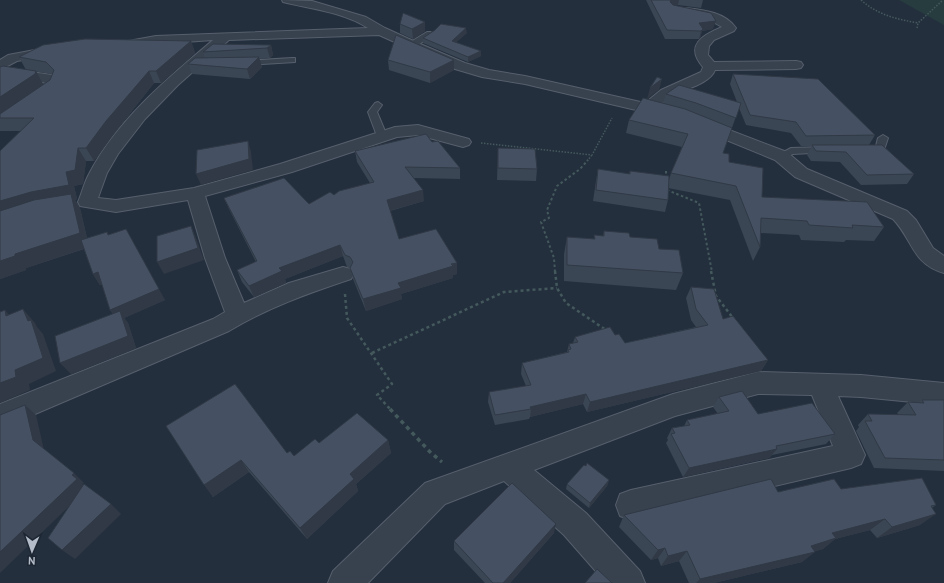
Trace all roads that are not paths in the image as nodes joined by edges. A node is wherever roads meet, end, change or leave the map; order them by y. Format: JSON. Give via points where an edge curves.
{"nodes":[{"id":1,"x":287,"y":0,"type":"edge"},
{"id":2,"x":675,"y":9,"type":"edge"},
{"id":3,"x":381,"y":31,"type":"junction"},
{"id":4,"x":430,"y":34,"type":"edge"},
{"id":5,"x":226,"y":36,"type":"junction"},
{"id":6,"x":111,"y":45,"type":"edge"},
{"id":7,"x":412,"y":45,"type":"junction"},
{"id":8,"x":59,"y":49,"type":"edge"},
{"id":9,"x":0,"y":54,"type":"edge"},
{"id":10,"x":13,"y":58,"type":"junction"},
{"id":11,"x":292,"y":60,"type":"dead end"},
{"id":12,"x":237,"y":63,"type":"edge"},
{"id":13,"x":796,"y":65,"type":"dead end"},
{"id":14,"x":710,"y":66,"type":"junction"},
{"id":15,"x":0,"y":67,"type":"edge"},
{"id":16,"x":378,"y":105,"type":"dead end"},
{"id":17,"x":643,"y":106,"type":"junction"},
{"id":18,"x":2,"y":122,"type":"edge"},
{"id":19,"x":382,"y":136,"type":"junction"},
{"id":20,"x":883,"y":138,"type":"dead end"},
{"id":21,"x":464,"y":142,"type":"road end"},
{"id":22,"x":837,"y":150,"type":"edge"},
{"id":23,"x":860,"y":150,"type":"edge"},
{"id":24,"x":781,"y":156,"type":"junction"},
{"id":25,"x":194,"y":193,"type":"junction"},
{"id":26,"x":944,"y":266,"type":"edge"},
{"id":27,"x":343,"y":274,"type":"road end"},
{"id":28,"x":238,"y":315,"type":"junction"},
{"id":29,"x":820,"y":385,"type":"junction"},
{"id":30,"x":944,"y":394,"type":"edge"},
{"id":31,"x":0,"y":417,"type":"edge"},
{"id":32,"x":508,"y":466,"type":"junction"},
{"id":33,"x":631,"y":505,"type":"dead end"},
{"id":34,"x":345,"y":583,"type":"edge"},
{"id":35,"x":628,"y":583,"type":"edge"}],
"edges":[{"from":1,"to":3,"type":"street","via":[[312,4],[362,19]]},
{"from":2,"to":14,"type":"street","via":[[705,15],[725,22],[730,28],[706,40],[701,49]]},
{"from":3,"to":5,"type":"street"},
{"from":3,"to":7,"type":"street"},
{"from":4,"to":7,"type":"lane"},
{"from":5,"to":6,"type":"street"},
{"from":5,"to":25,"type":"street","via":[[198,65],[147,107],[98,173],[83,202],[116,206]]},
{"from":7,"to":17,"type":"street","via":[[460,66],[487,74]]},
{"from":8,"to":10,"type":"street"},
{"from":9,"to":10,"type":"street"},
{"from":10,"to":15,"type":"street"},
{"from":11,"to":12,"type":"lane"},
{"from":13,"to":14,"type":"street"},
{"from":14,"to":17,"type":"street","via":[[707,74]]},
{"from":15,"to":18,"type":"street","via":[[3,72],[47,78],[52,82],[51,89]]},
{"from":16,"to":19,"type":"lane","via":[[372,112]]},
{"from":17,"to":24,"type":"street","via":[[683,117]]},
{"from":19,"to":21,"type":"street","via":[[418,130]]},
{"from":19,"to":25,"type":"street","via":[[286,168]]},
{"from":20,"to":23,"type":"lane","via":[[881,148]]},
{"from":22,"to":24,"type":"lane","via":[[792,151]]},
{"from":24,"to":26,"type":"street","via":[[801,173],[900,215],[909,224],[925,253]]},
{"from":25,"to":28,"type":"street","via":[[215,258]]},
{"from":27,"to":28,"type":"street","via":[[297,289]]},
{"from":28,"to":31,"type":"street","via":[[220,325]]},
{"from":29,"to":30,"type":"street","via":[[862,386]]},
{"from":29,"to":32,"type":"street","via":[[758,383],[672,405]]},
{"from":29,"to":33,"type":"street","via":[[851,455]]},
{"from":32,"to":34,"type":"street","via":[[435,493]]},
{"from":32,"to":35,"type":"street","via":[[574,524]]}]}
